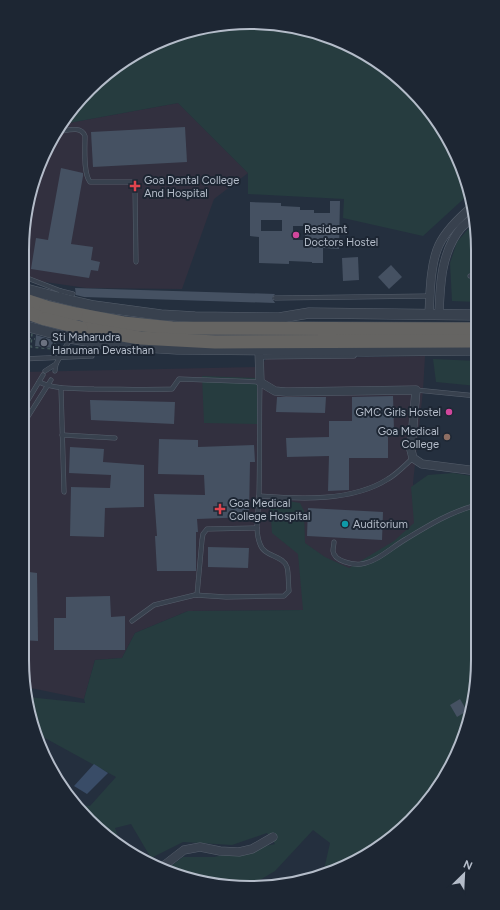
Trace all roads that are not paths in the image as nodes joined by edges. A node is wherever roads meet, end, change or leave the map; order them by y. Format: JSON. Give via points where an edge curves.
{"nodes":[{"id":1,"x":64,"y":131,"type":"edge"},
{"id":2,"x":468,"y":211,"type":"edge"},
{"id":3,"x":469,"y":221,"type":"edge"},
{"id":4,"x":136,"y":262,"type":"dead end"},
{"id":5,"x":29,"y":279,"type":"edge"},
{"id":6,"x":29,"y":289,"type":"edge"},
{"id":7,"x":73,"y":294,"type":"dead end"},
{"id":8,"x":61,"y":295,"type":"junction"},
{"id":9,"x":430,"y":296,"type":"junction"},
{"id":10,"x":275,"y":298,"type":"dead end"},
{"id":11,"x":29,"y":303,"type":"edge"},
{"id":12,"x":29,"y":312,"type":"edge"},
{"id":13,"x":45,"y":313,"type":"junction"},
{"id":14,"x":434,"y":315,"type":"junction"},
{"id":15,"x":471,"y":315,"type":"edge"},
{"id":16,"x":29,"y":327,"type":"edge"},
{"id":17,"x":471,"y":329,"type":"edge"},
{"id":18,"x":70,"y":338,"type":"junction"},
{"id":19,"x":471,"y":341,"type":"edge"},
{"id":20,"x":471,"y":350,"type":"edge"},
{"id":21,"x":258,"y":354,"type":"junction"},
{"id":22,"x":92,"y":356,"type":"dead end"},
{"id":23,"x":59,"y":358,"type":"junction"},
{"id":24,"x":29,"y":359,"type":"edge"},
{"id":25,"x":56,"y":364,"type":"junction"},
{"id":26,"x":55,"y":371,"type":"dead end"},
{"id":27,"x":51,"y":380,"type":"dead end"},
{"id":28,"x":39,"y":382,"type":"junction"},
{"id":29,"x":260,"y":382,"type":"junction"},
{"id":30,"x":47,"y":386,"type":"junction"},
{"id":31,"x":61,"y":388,"type":"junction"},
{"id":32,"x":416,"y":390,"type":"junction"},
{"id":33,"x":471,"y":395,"type":"edge"},
{"id":34,"x":29,"y":398,"type":"edge"},
{"id":35,"x":29,"y":415,"type":"edge"},
{"id":36,"x":62,"y":435,"type":"junction"},
{"id":37,"x":115,"y":438,"type":"dead end"},
{"id":38,"x":414,"y":458,"type":"junction"},
{"id":39,"x":471,"y":470,"type":"edge"},
{"id":40,"x":64,"y":492,"type":"dead end"},
{"id":41,"x":259,"y":496,"type":"junction"},
{"id":42,"x":471,"y":507,"type":"edge"},
{"id":43,"x":257,"y":528,"type":"junction"},
{"id":44,"x":334,"y":542,"type":"dead end"},
{"id":45,"x":197,"y":595,"type":"junction"},
{"id":46,"x":132,"y":622,"type":"dead end"},
{"id":47,"x":273,"y":837,"type":"dead end"},
{"id":48,"x":166,"y":864,"type":"edge"}],
"edges":[{"from":1,"to":4,"type":"lane","via":[[80,129],[84,132],[86,172],[90,182],[133,182]]},
{"from":2,"to":9,"type":"street","via":[[455,222],[439,246],[431,274]]},
{"from":3,"to":14,"type":"street","via":[[461,228],[448,249]]},
{"from":5,"to":8,"type":"lane"},
{"from":6,"to":8,"type":"street"},
{"from":7,"to":8,"type":"lane"},
{"from":8,"to":14,"type":"street","via":[[94,306],[188,317],[279,318],[309,313]]},
{"from":9,"to":10,"type":"lane"},
{"from":9,"to":14,"type":"street"},
{"from":11,"to":13,"type":"highway"},
{"from":12,"to":13,"type":"highway"},
{"from":13,"to":17,"type":"highway","bridge":true,"via":[[76,314],[123,323],[172,328]]},
{"from":13,"to":19,"type":"highway","bridge":true,"via":[[81,328],[140,338],[201,341]]},
{"from":14,"to":15,"type":"street"},
{"from":16,"to":18,"type":"street"},
{"from":18,"to":21,"type":"street","via":[[110,345]]},
{"from":18,"to":23,"type":"lane"},
{"from":20,"to":21,"type":"street"},
{"from":21,"to":29,"type":"street"},
{"from":22,"to":23,"type":"lane"},
{"from":23,"to":24,"type":"lane"},
{"from":23,"to":25,"type":"lane"},
{"from":25,"to":26,"type":"lane"},
{"from":25,"to":28,"type":"lane","via":[[44,373]]},
{"from":27,"to":30,"type":"lane"},
{"from":28,"to":30,"type":"lane"},
{"from":28,"to":34,"type":"lane"},
{"from":29,"to":31,"type":"lane","via":[[179,379],[172,389]]},
{"from":29,"to":32,"type":"street","via":[[275,391],[286,392]]},
{"from":29,"to":41,"type":"lane"},
{"from":30,"to":31,"type":"lane"},
{"from":30,"to":35,"type":"lane"},
{"from":31,"to":36,"type":"lane"},
{"from":32,"to":33,"type":"lane"},
{"from":32,"to":38,"type":"street","via":[[411,450]]},
{"from":36,"to":37,"type":"lane"},
{"from":36,"to":40,"type":"lane"},
{"from":38,"to":39,"type":"street","via":[[422,464]]},
{"from":38,"to":41,"type":"lane","via":[[387,480],[362,491],[325,497]]},
{"from":41,"to":43,"type":"lane"},
{"from":42,"to":44,"type":"lane","via":[[443,518],[373,560],[360,564],[350,564],[334,556]]},
{"from":43,"to":45,"type":"lane","via":[[207,529],[202,540]]},
{"from":43,"to":45,"type":"lane","via":[[264,551],[285,562],[289,591],[287,594],[226,597]]},
{"from":45,"to":46,"type":"lane","via":[[154,605]]},
{"from":47,"to":48,"type":"street","via":[[252,849],[239,852],[200,846],[184,850]]}]}
